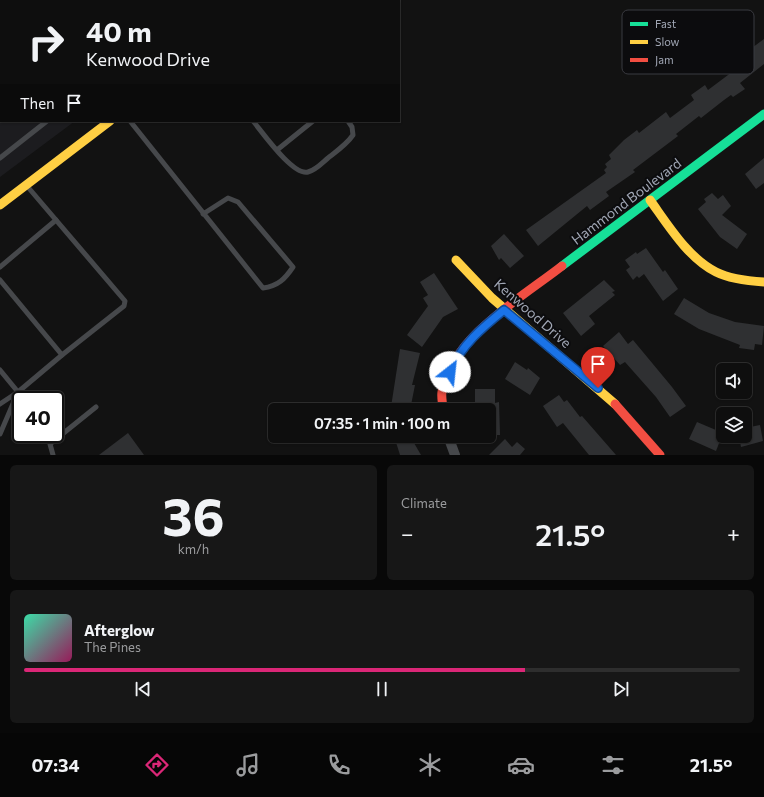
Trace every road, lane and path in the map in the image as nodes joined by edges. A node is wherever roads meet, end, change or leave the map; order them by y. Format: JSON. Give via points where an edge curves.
{"nodes":[{"id":1,"x":764,"y":114,"type":"edge"},
{"id":2,"x":46,"y":122,"type":"edge"},
{"id":3,"x":109,"y":122,"type":"edge"},
{"id":4,"x":131,"y":122,"type":"edge"},
{"id":5,"x":254,"y":122,"type":"edge"},
{"id":6,"x":311,"y":122,"type":"edge"},
{"id":7,"x":349,"y":122,"type":"edge"},
{"id":8,"x":277,"y":150,"type":"junction"},
{"id":9,"x":0,"y":158,"type":"edge"},
{"id":10,"x":26,"y":185,"type":"junction"},
{"id":11,"x":650,"y":200,"type":"junction"},
{"id":12,"x":0,"y":206,"type":"edge"},
{"id":13,"x":203,"y":214,"type":"junction"},
{"id":14,"x":56,"y":220,"type":"junction"},
{"id":15,"x":456,"y":260,"type":"dead end"},
{"id":16,"x":0,"y":267,"type":"edge"},
{"id":17,"x":0,"y":280,"type":"edge"},
{"id":18,"x":764,"y":282,"type":"edge"},
{"id":19,"x":504,"y":310,"type":"junction"},
{"id":20,"x":62,"y":355,"type":"junction"},
{"id":21,"x":0,"y":370,"type":"edge"},
{"id":22,"x":17,"y":391,"type":"edge"},
{"id":23,"x":19,"y":391,"type":"edge"},
{"id":24,"x":12,"y":396,"type":"edge"},
{"id":25,"x":443,"y":403,"type":"edge"},
{"id":26,"x":0,"y":404,"type":"edge"},
{"id":27,"x":12,"y":406,"type":"edge"},
{"id":28,"x":96,"y":407,"type":"dead end"},
{"id":29,"x":0,"y":434,"type":"edge"},
{"id":30,"x":451,"y":443,"type":"edge"},
{"id":31,"x":53,"y":455,"type":"edge"},
{"id":32,"x":455,"y":455,"type":"edge"},
{"id":33,"x":660,"y":455,"type":"edge"}],
"edges":[{"from":1,"to":11,"type":"street","name":"Hammond Boulevard"},
{"from":2,"to":9,"type":"lane"},
{"from":3,"to":10,"type":"street"},
{"from":4,"to":13,"type":"lane"},
{"from":5,"to":8,"type":"lane"},
{"from":6,"to":8,"type":"lane"},
{"from":7,"to":8,"type":"lane","via":[[353,135],[349,142],[315,169],[299,172]]},
{"from":10,"to":12,"type":"street"},
{"from":10,"to":14,"type":"lane"},
{"from":11,"to":18,"type":"street","via":[[686,246],[712,270],[745,281]]},
{"from":11,"to":19,"type":"street","name":"Hammond Boulevard"},
{"from":13,"to":13,"type":"lane","via":[[263,288],[273,287],[285,279],[293,267],[238,202],[228,198]]},
{"from":14,"to":16,"type":"lane"},
{"from":14,"to":20,"type":"lane","via":[[125,301],[124,306]]},
{"from":15,"to":19,"type":"street","name":"Kenwood Drive"},
{"from":17,"to":20,"type":"lane"},
{"from":19,"to":25,"type":"street","name":"Hammond Boulevard","via":[[473,337],[454,362],[442,392]]},
{"from":19,"to":33,"type":"street","name":"Kenwood Drive","via":[[610,397]]},
{"from":20,"to":23,"type":"lane"},
{"from":21,"to":22,"type":"lane"},
{"from":24,"to":26,"type":"lane"},
{"from":27,"to":29,"type":"lane"},
{"from":28,"to":31,"type":"lane","via":[[50,444]]},
{"from":30,"to":32,"type":"street"}]}
